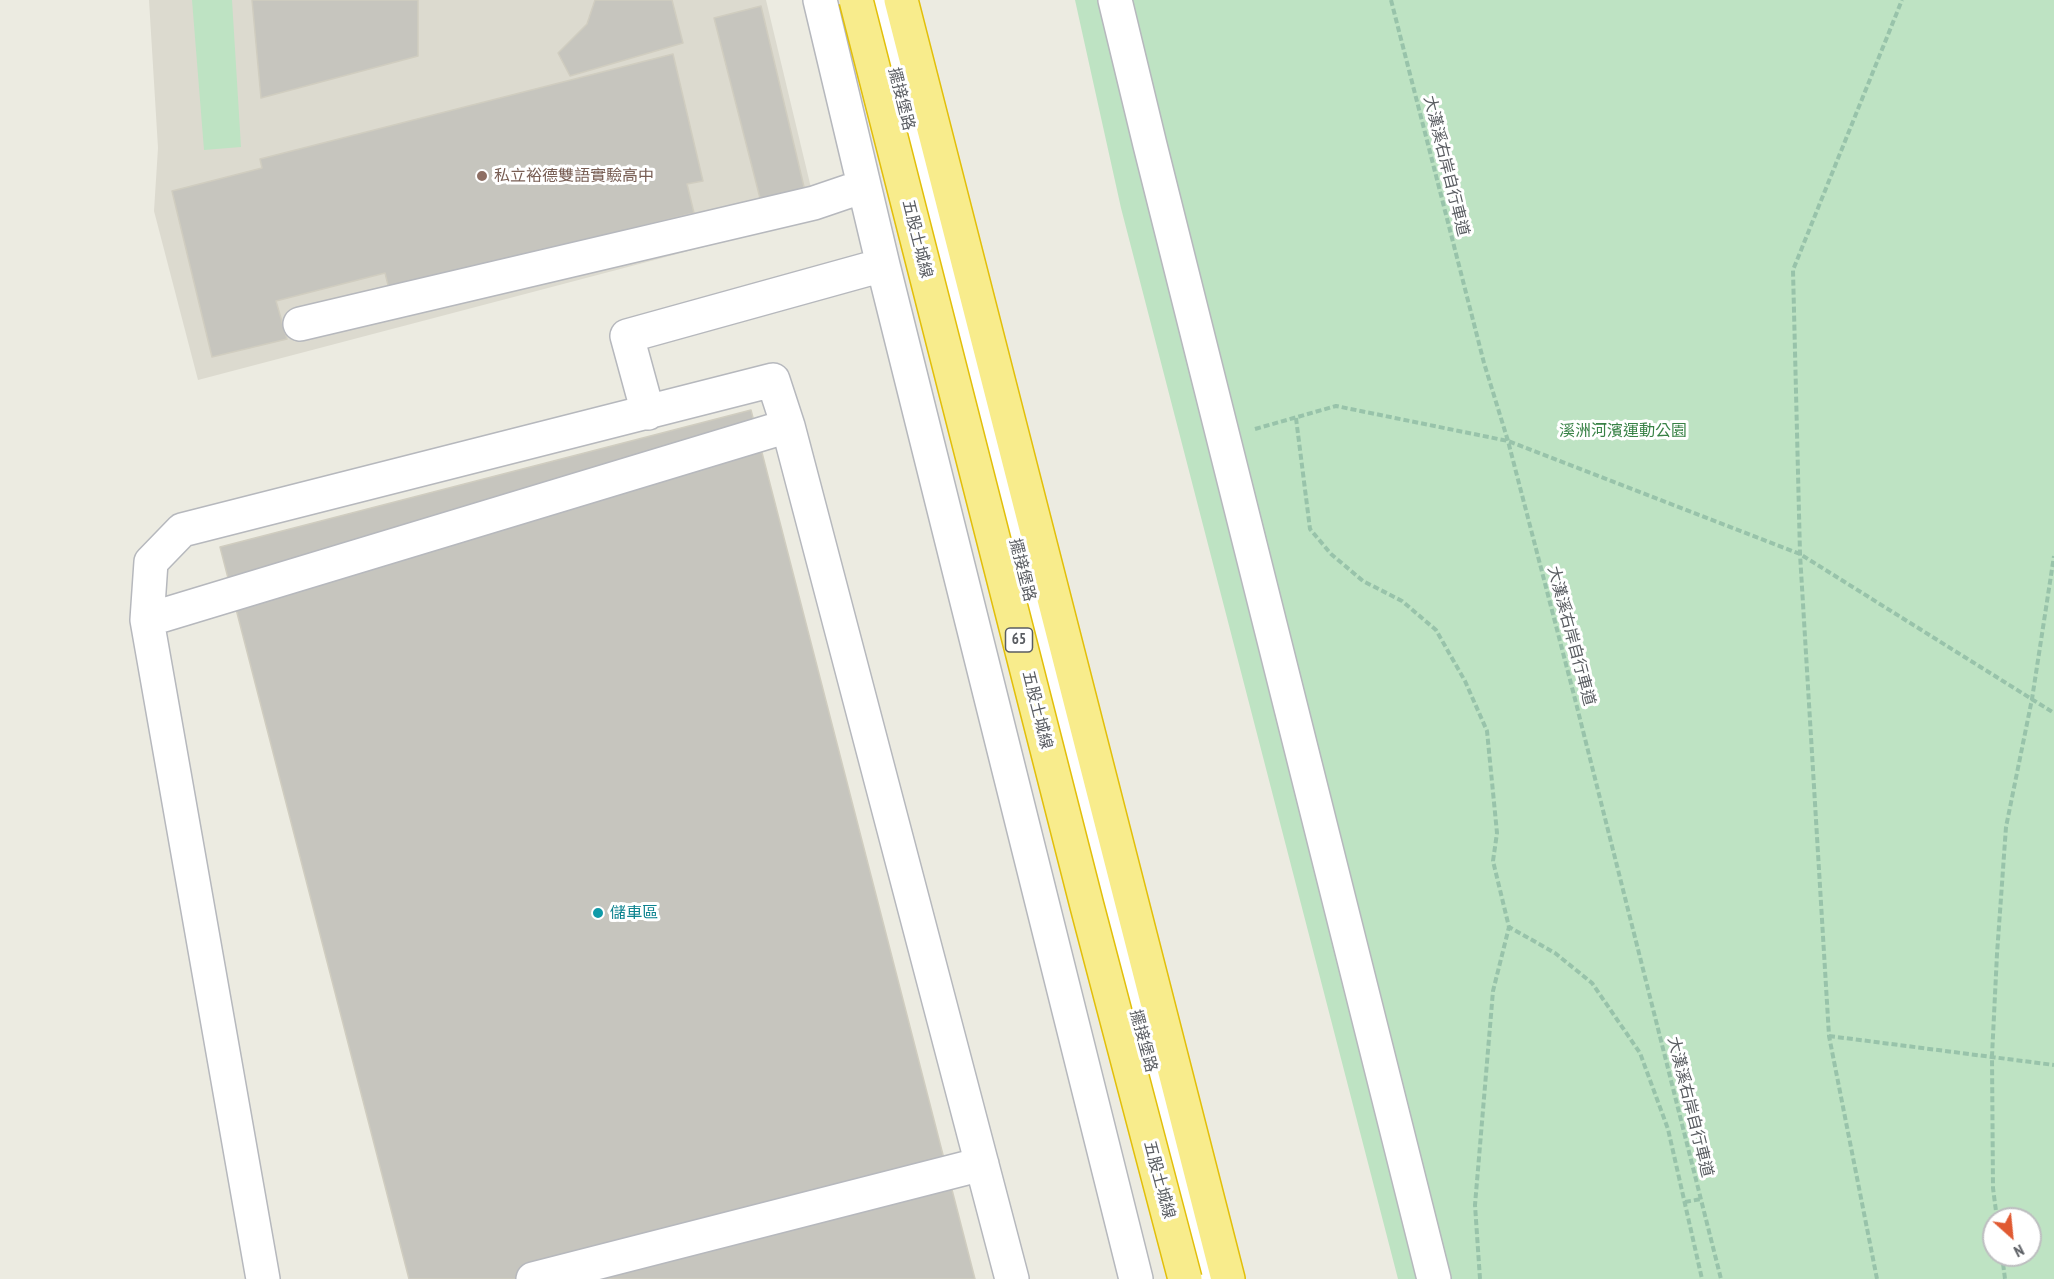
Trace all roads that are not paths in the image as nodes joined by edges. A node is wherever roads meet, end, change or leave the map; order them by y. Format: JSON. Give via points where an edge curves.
{"nodes":[{"id":1,"x":820,"y":0,"type":"edge"},
{"id":2,"x":856,"y":0,"type":"edge"},
{"id":3,"x":876,"y":0,"type":"edge"},
{"id":4,"x":901,"y":0,"type":"edge"},
{"id":5,"x":1115,"y":0,"type":"edge"},
{"id":6,"x":864,"y":186,"type":"junction"},
{"id":7,"x":883,"y":265,"type":"junction"},
{"id":8,"x":300,"y":324,"type":"dead end"},
{"id":9,"x":648,"y":412,"type":"junction"},
{"id":10,"x":788,"y":426,"type":"junction"},
{"id":11,"x":147,"y":620,"type":"junction"},
{"id":12,"x":1054,"y":697,"type":"junction"},
{"id":13,"x":995,"y":712,"type":"junction"},
{"id":14,"x":982,"y":1164,"type":"junction"},
{"id":15,"x":263,"y":1279,"type":"edge"},
{"id":16,"x":533,"y":1279,"type":"edge"},
{"id":17,"x":1012,"y":1279,"type":"edge"},
{"id":18,"x":1136,"y":1279,"type":"edge"},
{"id":19,"x":1185,"y":1279,"type":"edge"},
{"id":20,"x":1206,"y":1279,"type":"edge"},
{"id":21,"x":1228,"y":1279,"type":"edge"},
{"id":22,"x":1434,"y":1279,"type":"edge"}],
"edges":[{"from":1,"to":6,"type":"street"},
{"from":2,"to":19,"type":"highway","name":"五股土城線","number":"65","bridge":true},
{"from":3,"to":12,"type":"street","name":"擺接堡路"},
{"from":4,"to":21,"type":"highway"},
{"from":5,"to":22,"type":"street"},
{"from":6,"to":7,"type":"street"},
{"from":6,"to":8,"type":"street","via":[[814,203]]},
{"from":7,"to":9,"type":"street","via":[[627,336]]},
{"from":7,"to":13,"type":"street"},
{"from":9,"to":10,"type":"street","via":[[773,380]]},
{"from":9,"to":11,"type":"street","via":[[182,530],[151,562]]},
{"from":10,"to":11,"type":"street"},
{"from":10,"to":14,"type":"street"},
{"from":11,"to":15,"type":"street"},
{"from":12,"to":13,"type":"street"},
{"from":12,"to":20,"type":"street","name":"擺接堡路"},
{"from":13,"to":18,"type":"street"},
{"from":14,"to":16,"type":"street"},
{"from":14,"to":17,"type":"street"}]}
